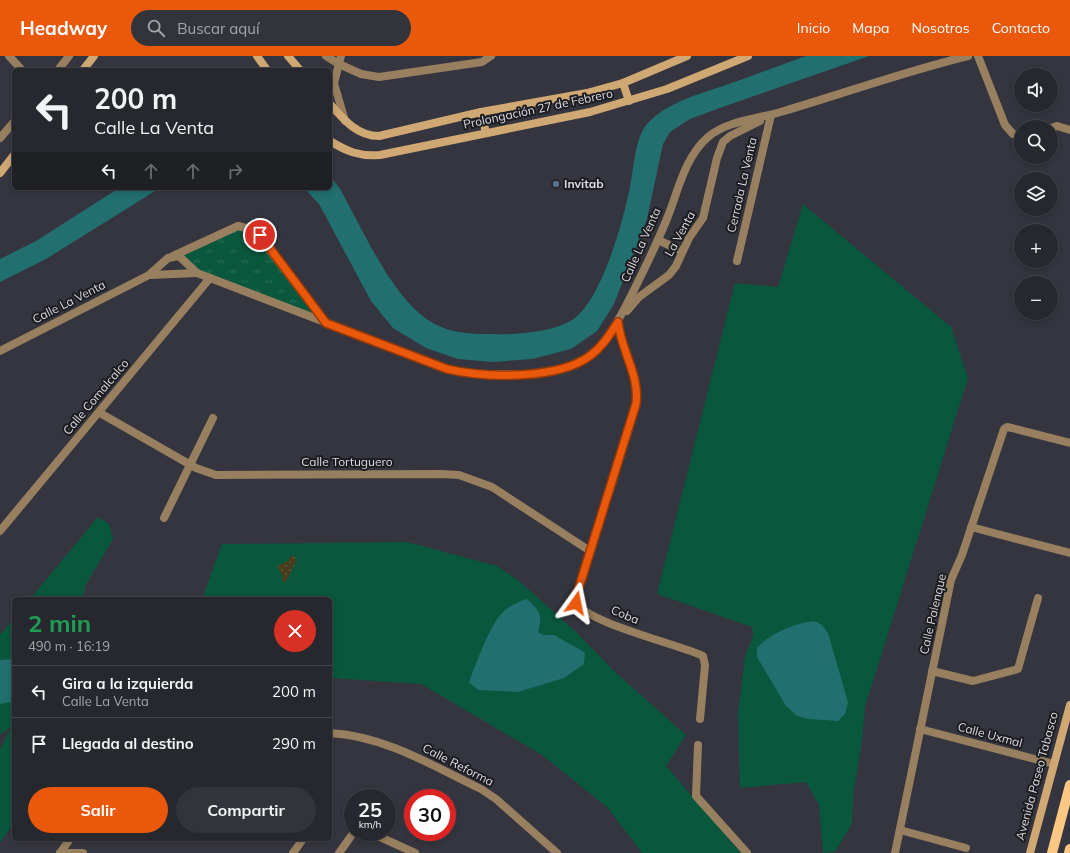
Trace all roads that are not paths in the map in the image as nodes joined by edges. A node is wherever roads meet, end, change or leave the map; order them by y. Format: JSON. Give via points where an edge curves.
{"nodes":[{"id":1,"x":9,"y":56,"type":"edge"},
{"id":2,"x":70,"y":56,"type":"edge"},
{"id":3,"x":94,"y":56,"type":"edge"},
{"id":4,"x":257,"y":56,"type":"edge"},
{"id":5,"x":288,"y":56,"type":"edge"},
{"id":6,"x":326,"y":56,"type":"edge"},
{"id":7,"x":491,"y":56,"type":"edge"},
{"id":8,"x":686,"y":56,"type":"edge"},
{"id":9,"x":748,"y":56,"type":"edge"},
{"id":10,"x":968,"y":56,"type":"edge"},
{"id":11,"x":978,"y":56,"type":"edge"},
{"id":12,"x":676,"y":58,"type":"edge"},
{"id":13,"x":339,"y":64,"type":"edge"},
{"id":14,"x":20,"y":68,"type":"edge"},
{"id":15,"x":60,"y":68,"type":"edge"},
{"id":16,"x":85,"y":68,"type":"edge"},
{"id":17,"x":266,"y":68,"type":"edge"},
{"id":18,"x":298,"y":68,"type":"edge"},
{"id":19,"x":332,"y":75,"type":"edge"},
{"id":20,"x":623,"y":82,"type":"junction"},
{"id":21,"x":628,"y":101,"type":"junction"},
{"id":22,"x":332,"y":106,"type":"edge"},
{"id":23,"x":481,"y":112,"type":"junction"},
{"id":24,"x":771,"y":115,"type":"junction"},
{"id":25,"x":346,"y":121,"type":"junction"},
{"id":26,"x":12,"y":124,"type":"edge"},
{"id":27,"x":1058,"y":126,"type":"edge"},
{"id":28,"x":1070,"y":130,"type":"edge"},
{"id":29,"x":486,"y":133,"type":"junction"},
{"id":30,"x":1014,"y":134,"type":"edge"},
{"id":31,"x":0,"y":138,"type":"edge"},
{"id":32,"x":332,"y":142,"type":"edge"},
{"id":33,"x":12,"y":158,"type":"edge"},
{"id":34,"x":0,"y":173,"type":"edge"},
{"id":35,"x":658,"y":240,"type":"junction"},
{"id":36,"x":682,"y":251,"type":"junction"},
{"id":37,"x":172,"y":257,"type":"junction"},
{"id":38,"x":737,"y":261,"type":"dead end"},
{"id":39,"x":196,"y":273,"type":"junction"},
{"id":40,"x":149,"y":275,"type":"junction"},
{"id":41,"x":210,"y":278,"type":"junction"},
{"id":42,"x":618,"y":322,"type":"junction"},
{"id":43,"x":326,"y":323,"type":"junction"},
{"id":44,"x":0,"y":351,"type":"edge"},
{"id":45,"x":100,"y":413,"type":"junction"},
{"id":46,"x":213,"y":418,"type":"dead end"},
{"id":47,"x":1070,"y":443,"type":"edge"},
{"id":48,"x":190,"y":464,"type":"junction"},
{"id":49,"x":164,"y":518,"type":"dead end"},
{"id":50,"x":971,"y":527,"type":"junction"},
{"id":51,"x":0,"y":531,"type":"edge"},
{"id":52,"x":590,"y":551,"type":"junction"},
{"id":53,"x":1070,"y":553,"type":"edge"},
{"id":54,"x":1038,"y":598,"type":"dead end"},
{"id":55,"x":932,"y":671,"type":"junction"},
{"id":56,"x":1070,"y":705,"type":"edge"},
{"id":57,"x":700,"y":719,"type":"dead end"},
{"id":58,"x":920,"y":729,"type":"junction"},
{"id":59,"x":332,"y":733,"type":"edge"},
{"id":60,"x":698,"y":745,"type":"dead end"},
{"id":61,"x":1054,"y":764,"type":"junction"},
{"id":62,"x":1070,"y":786,"type":"edge"},
{"id":63,"x":900,"y":830,"type":"junction"},
{"id":64,"x":69,"y":841,"type":"edge"},
{"id":65,"x":302,"y":841,"type":"edge"},
{"id":66,"x":348,"y":841,"type":"edge"},
{"id":67,"x":389,"y":841,"type":"edge"},
{"id":68,"x":966,"y":848,"type":"dead end"},
{"id":69,"x":1070,"y":849,"type":"edge"},
{"id":70,"x":60,"y":853,"type":"edge"},
{"id":71,"x":84,"y":853,"type":"edge"},
{"id":72,"x":293,"y":853,"type":"edge"},
{"id":73,"x":339,"y":853,"type":"edge"},
{"id":74,"x":415,"y":853,"type":"edge"},
{"id":75,"x":557,"y":853,"type":"edge"},
{"id":76,"x":747,"y":853,"type":"edge"},
{"id":77,"x":895,"y":853,"type":"edge"},
{"id":78,"x":1030,"y":853,"type":"edge"},
{"id":79,"x":1052,"y":853,"type":"edge"},
{"id":80,"x":1069,"y":853,"type":"edge"}],
"edges":[{"from":1,"to":14,"type":"street"},
{"from":2,"to":15,"type":"street"},
{"from":3,"to":16,"type":"street"},
{"from":4,"to":17,"type":"street"},
{"from":5,"to":18,"type":"street"},
{"from":6,"to":13,"type":"street"},
{"from":7,"to":13,"type":"street","via":[[482,62],[388,77],[361,74]]},
{"from":8,"to":12,"type":"street","name":"Prolongación 27 de Febrero"},
{"from":9,"to":21,"type":"street","name":"Prolongación 27 de Febrero","via":[[667,89]]},
{"from":10,"to":24,"type":"street","name":"Calle La Venta"},
{"from":11,"to":30,"type":"street","via":[[1005,125]]},
{"from":12,"to":20,"type":"street","name":"Prolongación 27 de Febrero"},
{"from":13,"to":19,"type":"street"},
{"from":13,"to":25,"type":"street","via":[[334,83]]},
{"from":20,"to":21,"type":"street"},
{"from":20,"to":23,"type":"street","name":"Prolongación 27 de Febrero","via":[[587,93]]},
{"from":21,"to":29,"type":"street","name":"Prolongación 27 de Febrero","via":[[590,112]]},
{"from":22,"to":25,"type":"street","name":"Prolongación 27 de Febrero"},
{"from":23,"to":25,"type":"street","name":"Prolongación 27 de Febrero","via":[[379,136],[366,135]]},
{"from":23,"to":29,"type":"street"},
{"from":24,"to":35,"type":"street","name":"Calle La Venta","via":[[722,128],[709,135],[698,146]]},
{"from":24,"to":36,"type":"street","name":"La Venta","via":[[723,142],[705,214]]},
{"from":24,"to":38,"type":"street","name":"Cerrada La Venta"},
{"from":26,"to":31,"type":"street"},
{"from":27,"to":28,"type":"street"},
{"from":29,"to":32,"type":"street","name":"Prolongación 27 de Febrero","via":[[372,156],[348,152]]},
{"from":33,"to":34,"type":"street"},
{"from":35,"to":36,"type":"street"},
{"from":35,"to":42,"type":"street","name":"Calle La Venta"},
{"from":36,"to":42,"type":"street","name":"La Venta","via":[[669,275],[639,297],[624,319]]},
{"from":37,"to":39,"type":"street","name":"Calle La Venta","via":[[178,256],[183,259]]},
{"from":37,"to":40,"type":"street","name":"Calle La Venta"},
{"from":37,"to":43,"type":"street","name":"Calle La Venta","via":[[234,228],[242,226],[254,230]]},
{"from":39,"to":40,"type":"street","name":"Calle La Venta"},
{"from":39,"to":41,"type":"street","name":"Calle La Venta"},
{"from":40,"to":44,"type":"street","name":"Calle La Venta"},
{"from":41,"to":43,"type":"street","name":"Calle La Venta"},
{"from":41,"to":45,"type":"street","name":"Calle Comalcalco"},
{"from":42,"to":43,"type":"street","name":"Calle La Venta","via":[[600,347],[581,362],[557,371],[530,375],[465,373],[447,369]]},
{"from":42,"to":52,"type":"street","name":"Coba","via":[[622,346],[635,377],[638,395]]},
{"from":45,"to":48,"type":"street","name":"Calle Tortuguero"},
{"from":45,"to":51,"type":"street","name":"Calle Comalcalco"},
{"from":46,"to":48,"type":"street"},
{"from":47,"to":50,"type":"street","name":"Calle Palenque","via":[[1005,428]]},
{"from":48,"to":49,"type":"street"},
{"from":48,"to":52,"type":"street","name":"Calle Tortuguero","via":[[211,474],[224,476],[459,475],[492,487]]},
{"from":50,"to":53,"type":"street"},
{"from":50,"to":55,"type":"street","name":"Calle Palenque","via":[[951,580]]},
{"from":52,"to":57,"type":"street","name":"Coba","via":[[576,597],[577,605],[648,638],[703,656],[705,665]]},
{"from":54,"to":55,"type":"street","via":[[1018,669],[973,681]]},
{"from":55,"to":58,"type":"street","name":"Calle Palenque"},
{"from":56,"to":61,"type":"street","name":"Avenida Paseo Tabasco"},
{"from":58,"to":61,"type":"street","name":"Calle Uxmal"},
{"from":58,"to":63,"type":"street","name":"Calle Palenque"},
{"from":59,"to":75,"type":"street","name":"Calle Reforma","via":[[366,738],[384,744],[481,789],[496,799]]},
{"from":60,"to":76,"type":"street","via":[[696,796]]},
{"from":61,"to":78,"type":"street","name":"Avenida Paseo Tabasco"},
{"from":62,"to":79,"type":"main road"},
{"from":63,"to":68,"type":"street"},
{"from":63,"to":77,"type":"street","name":"Calle Palenque"},
{"from":64,"to":70,"type":"street"},
{"from":65,"to":72,"type":"street"},
{"from":66,"to":73,"type":"street"},
{"from":67,"to":74,"type":"street"},
{"from":69,"to":80,"type":"main road"},
{"from":70,"to":71,"type":"street"}]}
